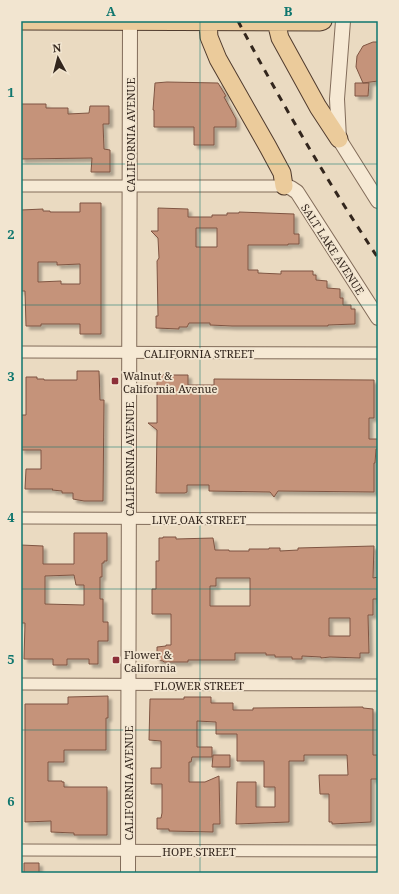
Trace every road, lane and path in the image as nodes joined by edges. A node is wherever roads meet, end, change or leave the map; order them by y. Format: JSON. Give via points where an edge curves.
{"nodes":[{"id":1,"x":21,"y":21,"type":"edge"},
{"id":2,"x":324,"y":21,"type":"edge"},
{"id":3,"x":343,"y":21,"type":"edge"},
{"id":4,"x":130,"y":22,"type":"edge"},
{"id":5,"x":208,"y":22,"type":"junction"},
{"id":6,"x":276,"y":22,"type":"junction"},
{"id":7,"x":339,"y":139,"type":"junction"},
{"id":8,"x":21,"y":186,"type":"edge"},
{"id":9,"x":130,"y":186,"type":"junction"},
{"id":10,"x":284,"y":186,"type":"junction"},
{"id":11,"x":378,"y":202,"type":"edge"},
{"id":12,"x":378,"y":318,"type":"edge"},
{"id":13,"x":21,"y":352,"type":"edge"},
{"id":14,"x":129,"y":353,"type":"junction"},
{"id":15,"x":378,"y":353,"type":"edge"},
{"id":16,"x":21,"y":518,"type":"edge"},
{"id":17,"x":129,"y":519,"type":"junction"},
{"id":18,"x":378,"y":519,"type":"edge"},
{"id":19,"x":21,"y":684,"type":"edge"},
{"id":20,"x":129,"y":684,"type":"junction"},
{"id":21,"x":378,"y":685,"type":"edge"},
{"id":22,"x":21,"y":850,"type":"edge"},
{"id":23,"x":128,"y":850,"type":"junction"},
{"id":24,"x":378,"y":851,"type":"edge"},
{"id":25,"x":128,"y":873,"type":"edge"}],
"edges":[{"from":1,"to":4,"type":"main road"},
{"from":2,"to":6,"type":"main road"},
{"from":3,"to":7,"type":"street","via":[[337,99]]},
{"from":4,"to":5,"type":"main road"},
{"from":4,"to":9,"type":"street","name":"CALIFORNIA AVENUE"},
{"from":5,"to":6,"type":"main road"},
{"from":5,"to":10,"type":"main road","via":[[209,38],[218,59],[282,173]]},
{"from":6,"to":7,"type":"main road","via":[[280,38],[295,66]]},
{"from":7,"to":11,"type":"street"},
{"from":8,"to":9,"type":"street"},
{"from":9,"to":10,"type":"street"},
{"from":9,"to":14,"type":"street","name":"CALIFORNIA AVENUE"},
{"from":10,"to":12,"type":"street","name":"SALT LAKE AVENUE","via":[[297,192]]},
{"from":13,"to":14,"type":"street","name":"CALIFORNIA STREET"},
{"from":14,"to":15,"type":"street","name":"CALIFORNIA STREET"},
{"from":14,"to":17,"type":"street","name":"CALIFORNIA AVENUE"},
{"from":16,"to":17,"type":"street","name":"LIVE OAK STREET"},
{"from":17,"to":18,"type":"street","name":"LIVE OAK STREET"},
{"from":17,"to":20,"type":"street","name":"CALIFORNIA AVENUE"},
{"from":19,"to":20,"type":"street","name":"FLOWER STREET"},
{"from":20,"to":21,"type":"street","name":"FLOWER STREET"},
{"from":20,"to":23,"type":"street","name":"CALIFORNIA AVENUE"},
{"from":22,"to":23,"type":"street","name":"HOPE STREET"},
{"from":23,"to":24,"type":"street","name":"HOPE STREET"},
{"from":23,"to":25,"type":"street","name":"CALIFORNIA AVENUE"}]}
